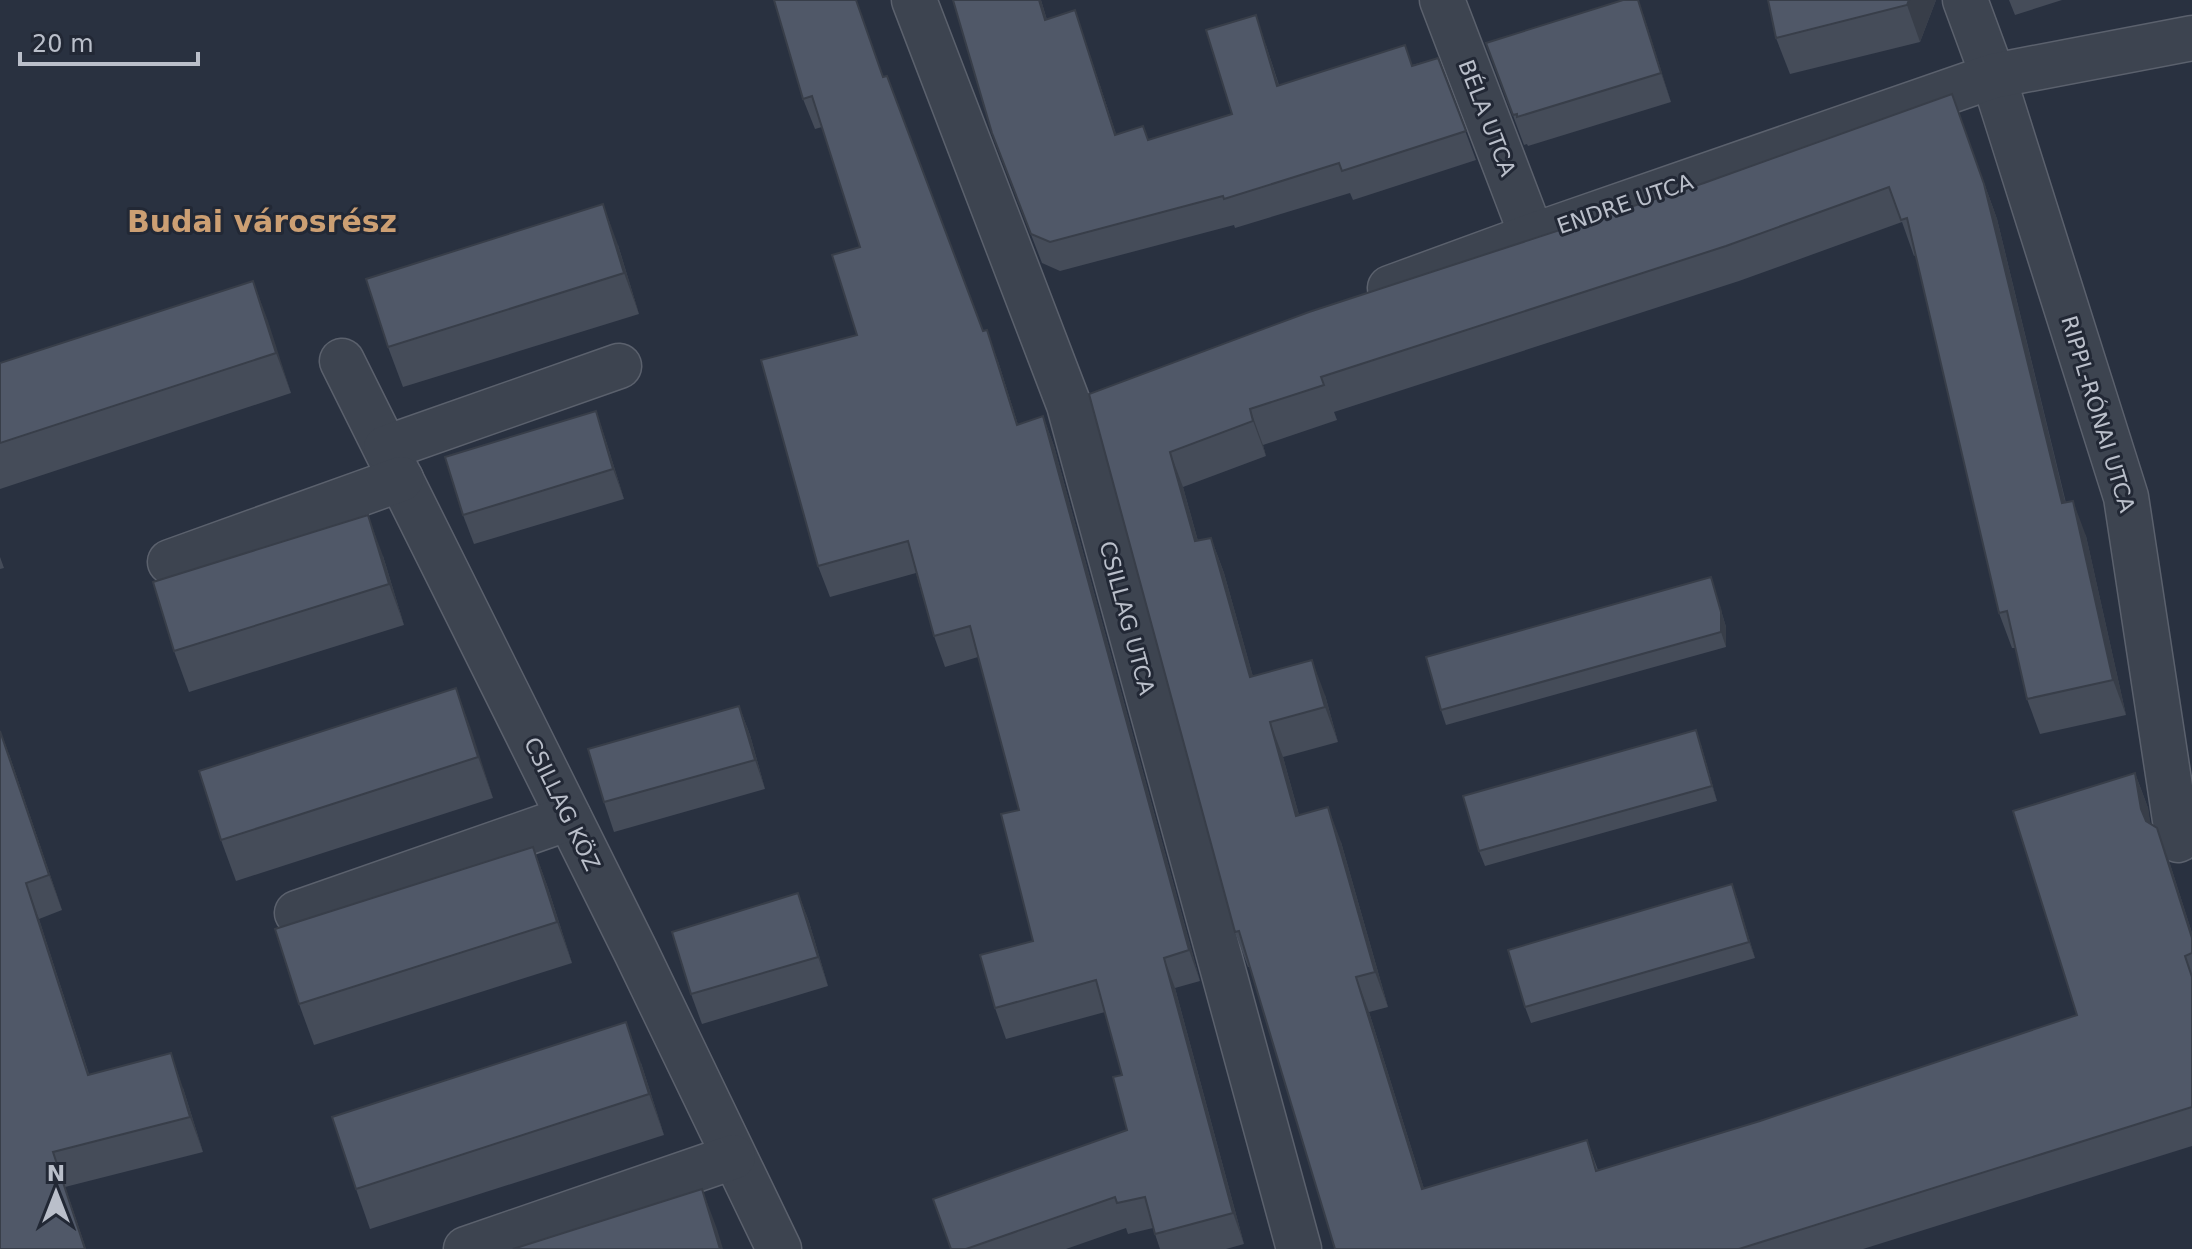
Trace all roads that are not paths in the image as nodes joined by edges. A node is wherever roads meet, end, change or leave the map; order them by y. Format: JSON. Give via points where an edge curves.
{"nodes":[{"id":1,"x":914,"y":0,"type":"edge"},
{"id":2,"x":1442,"y":0,"type":"edge"},
{"id":3,"x":1965,"y":0,"type":"edge"},
{"id":4,"x":2192,"y":38,"type":"edge"},
{"id":5,"x":1993,"y":76,"type":"junction"},
{"id":6,"x":1532,"y":236,"type":"junction"},
{"id":7,"x":1353,"y":301,"type":"edge"},
{"id":8,"x":342,"y":361,"type":"dead end"},
{"id":9,"x":619,"y":366,"type":"dead end"},
{"id":10,"x":394,"y":463,"type":"junction"},
{"id":11,"x":170,"y":562,"type":"dead end"},
{"id":12,"x":569,"y":818,"type":"junction"},
{"id":13,"x":2178,"y":840,"type":"dead end"},
{"id":14,"x":297,"y":913,"type":"dead end"},
{"id":15,"x":680,"y":936,"type":"edge"},
{"id":16,"x":636,"y":952,"type":"junction"},
{"id":17,"x":733,"y":1157,"type":"junction"},
{"id":18,"x":466,"y":1249,"type":"edge"},
{"id":19,"x":779,"y":1249,"type":"edge"},
{"id":20,"x":1299,"y":1249,"type":"edge"}],
"edges":[{"from":1,"to":20,"type":"street","name":"CSILLAG UTCA","via":[[1084,400]]},
{"from":2,"to":6,"type":"street","name":"BÉLA UTCA"},
{"from":3,"to":5,"type":"street","name":"RIPPL-RÓNAI UTCA"},
{"from":4,"to":5,"type":"street","name":"ENDRE UTCA"},
{"from":5,"to":6,"type":"street","name":"ENDRE UTCA"},
{"from":5,"to":13,"type":"street","name":"RIPPL-RÓNAI UTCA","via":[[2126,497]]},
{"from":6,"to":7,"type":"street","name":"ENDRE UTCA"},
{"from":8,"to":10,"type":"street","name":"CSILLAG KÖZ"},
{"from":9,"to":10,"type":"street"},
{"from":10,"to":11,"type":"street"},
{"from":10,"to":12,"type":"street","name":"CSILLAG KÖZ"},
{"from":12,"to":14,"type":"street"},
{"from":12,"to":16,"type":"street","name":"CSILLAG KÖZ"},
{"from":15,"to":16,"type":"street"},
{"from":16,"to":17,"type":"street","name":"CSILLAG KÖZ"},
{"from":17,"to":18,"type":"street"},
{"from":17,"to":19,"type":"street","name":"CSILLAG KÖZ"}]}
